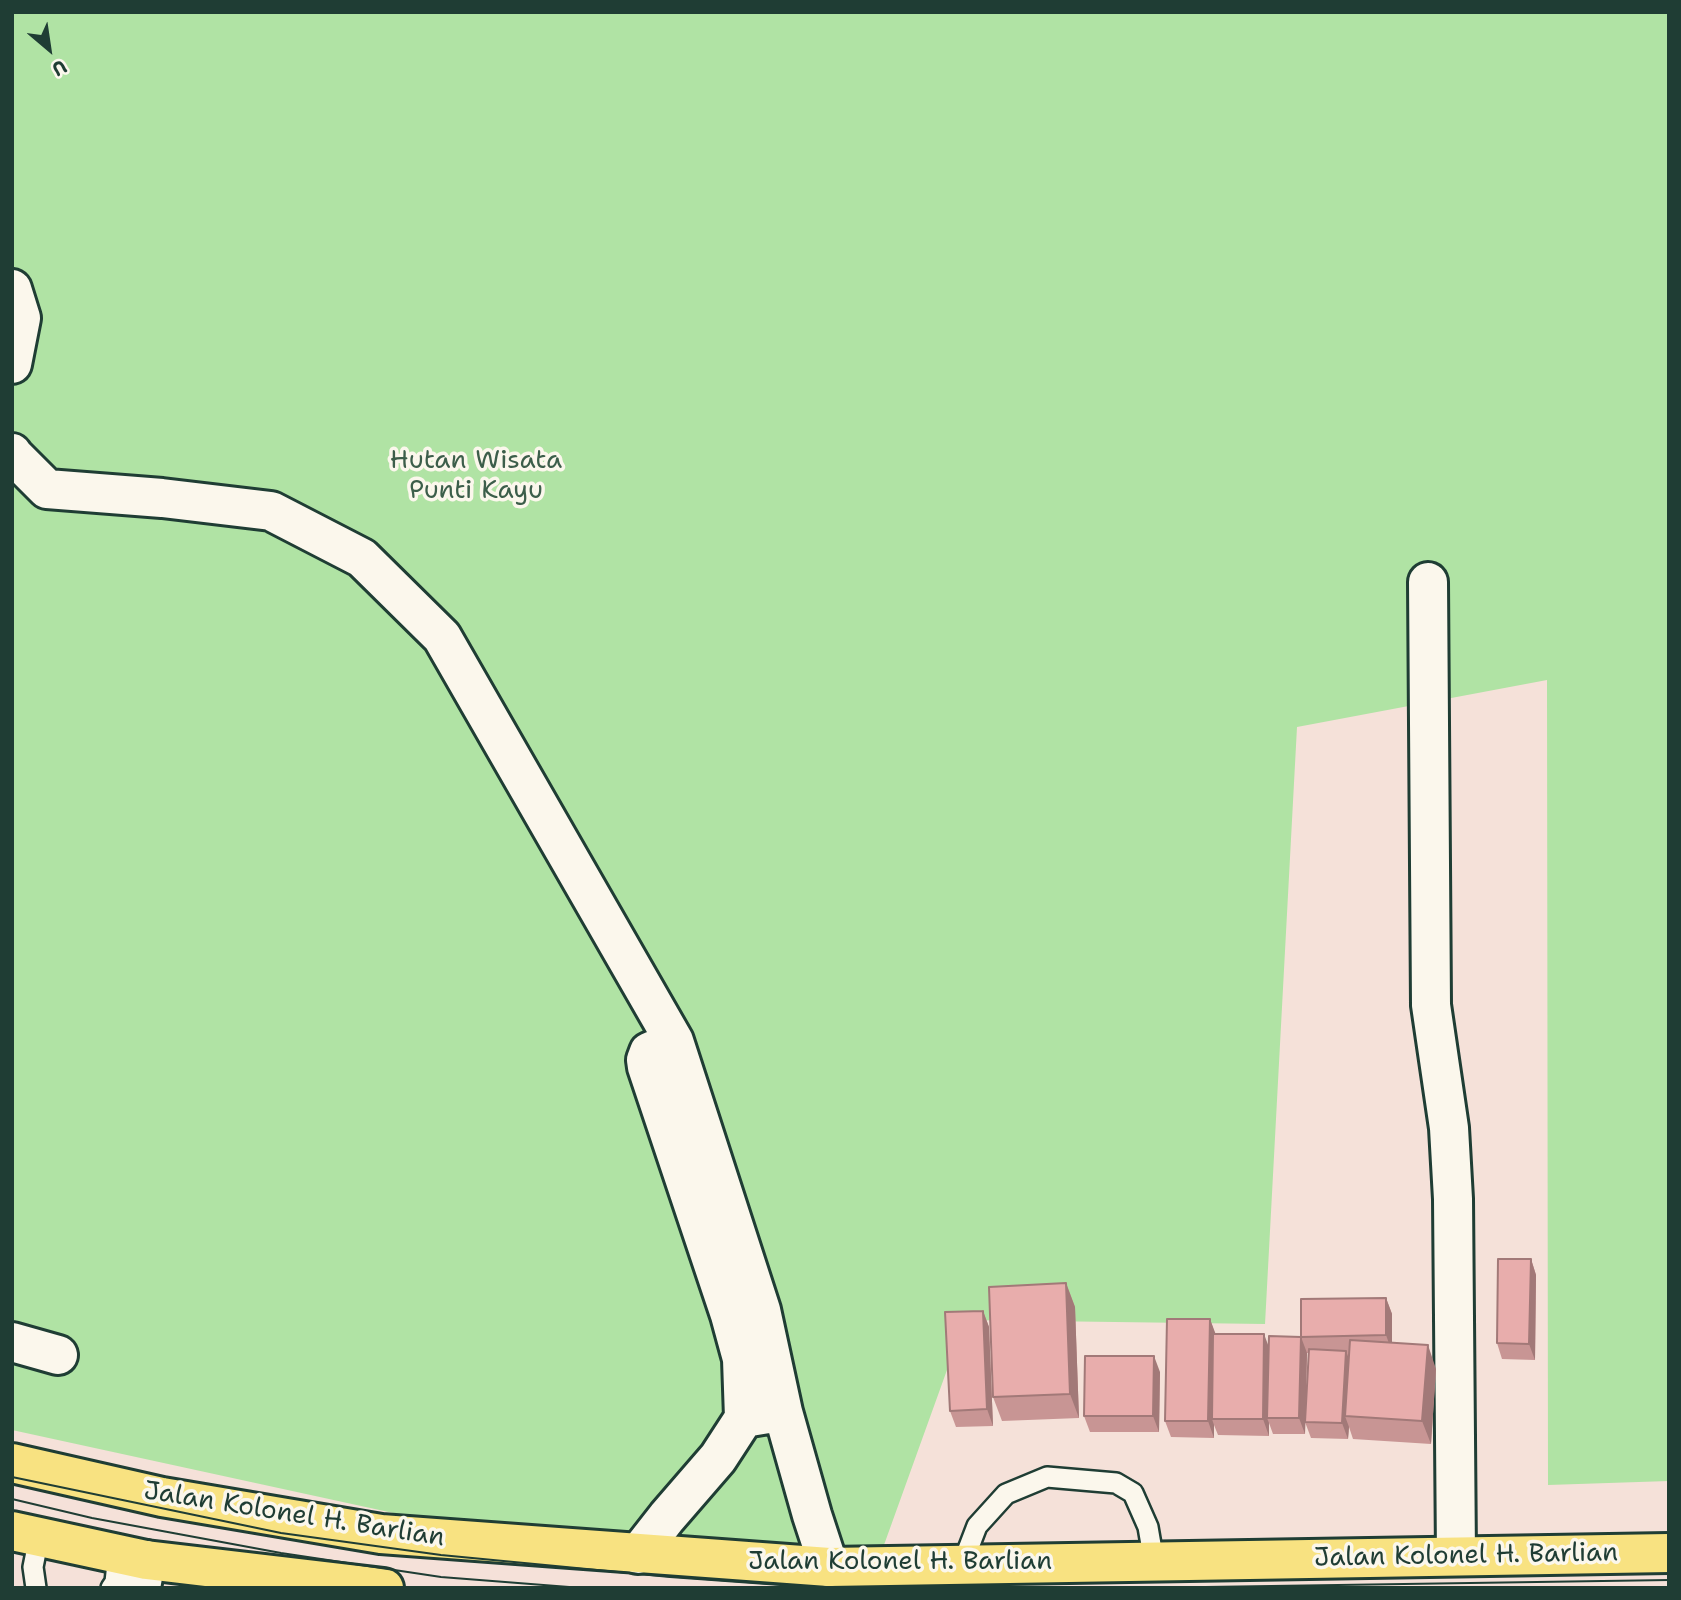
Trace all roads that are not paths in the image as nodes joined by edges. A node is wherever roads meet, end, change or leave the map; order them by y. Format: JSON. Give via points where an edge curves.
{"nodes":[{"id":1,"x":12,"y":289,"type":"edge"},
{"id":2,"x":12,"y":364,"type":"edge"},
{"id":3,"x":12,"y":453,"type":"edge"},
{"id":4,"x":1428,"y":582,"type":"dead end"},
{"id":5,"x":674,"y":1041,"type":"junction"},
{"id":6,"x":12,"y":1342,"type":"edge"},
{"id":7,"x":58,"y":1355,"type":"dead end"},
{"id":8,"x":783,"y":1412,"type":"junction"},
{"id":9,"x":744,"y":1418,"type":"junction"},
{"id":10,"x":12,"y":1463,"type":"edge"},
{"id":11,"x":226,"y":1509,"type":"junction"},
{"id":12,"x":25,"y":1534,"type":"edge"},
{"id":13,"x":1669,"y":1553,"type":"edge"},
{"id":14,"x":638,"y":1554,"type":"junction"},
{"id":15,"x":1456,"y":1556,"type":"junction"},
{"id":16,"x":1154,"y":1562,"type":"junction"},
{"id":17,"x":962,"y":1565,"type":"junction"},
{"id":18,"x":829,"y":1567,"type":"junction"},
{"id":19,"x":215,"y":1568,"type":"junction"},
{"id":20,"x":129,"y":1572,"type":"edge"},
{"id":21,"x":36,"y":1588,"type":"edge"},
{"id":22,"x":384,"y":1588,"type":"edge"}],
"edges":[{"from":1,"to":2,"type":"street","via":[[21,318]]},
{"from":3,"to":5,"type":"street","via":[[47,489],[271,510],[362,558],[442,636]]},
{"from":4,"to":15,"type":"street","via":[[1431,1005],[1449,1128],[1453,1199]]},
{"from":5,"to":8,"type":"street","via":[[761,1310]]},
{"from":5,"to":9,"type":"street","via":[[649,1052],[647,1067],[743,1359]]},
{"from":6,"to":7,"type":"street"},
{"from":8,"to":9,"type":"street"},
{"from":8,"to":18,"type":"street"},
{"from":9,"to":14,"type":"street","via":[[718,1458]]},
{"from":10,"to":11,"type":"highway","name":"Jalan Kolonel H. Barlian"},
{"from":11,"to":14,"type":"highway","name":"Jalan Kolonel H. Barlian","via":[[382,1534]]},
{"from":11,"to":19,"type":"highway"},
{"from":12,"to":20,"type":"highway"},
{"from":12,"to":21,"type":"lane"},
{"from":13,"to":15,"type":"highway","name":"Jalan Kolonel H. Barlian"},
{"from":14,"to":18,"type":"highway","name":"Jalan Kolonel H. Barlian"},
{"from":15,"to":16,"type":"highway","name":"Jalan Kolonel H. Barlian"},
{"from":16,"to":17,"type":"highway","name":"Jalan Kolonel H. Barlian"},
{"from":16,"to":17,"type":"lane","via":[[1148,1527],[1133,1493],[1116,1483],[1047,1477],[1006,1494],[976,1526]]},
{"from":17,"to":18,"type":"highway","name":"Jalan Kolonel H. Barlian"},
{"from":19,"to":20,"type":"highway"},
{"from":19,"to":22,"type":"highway"}]}
